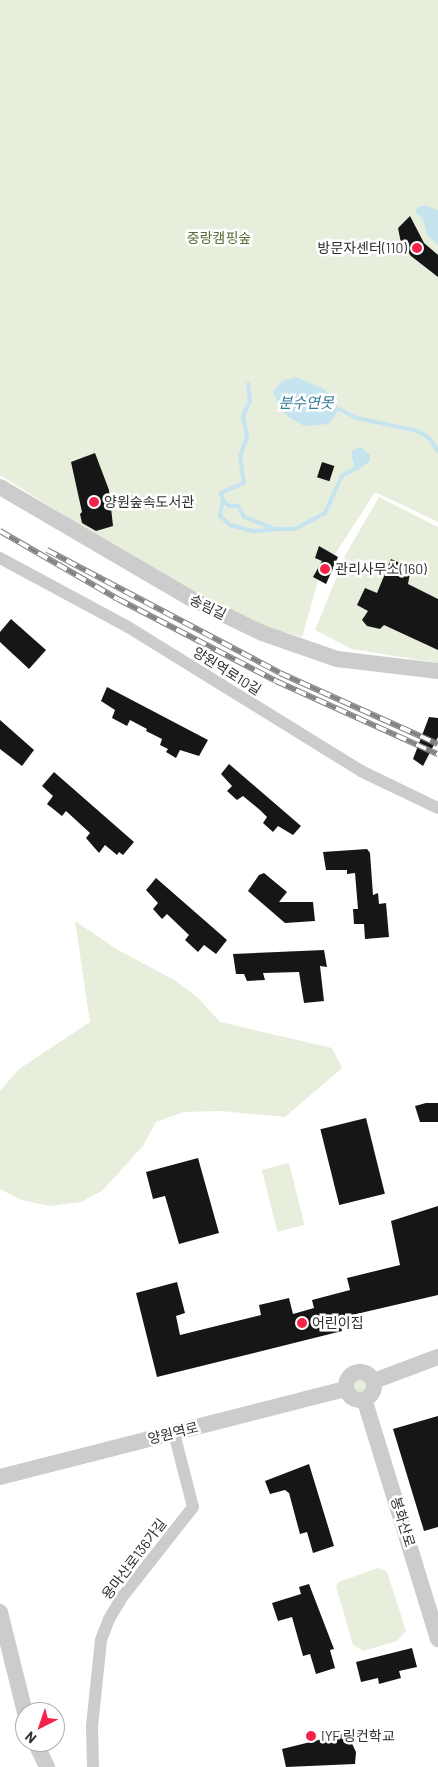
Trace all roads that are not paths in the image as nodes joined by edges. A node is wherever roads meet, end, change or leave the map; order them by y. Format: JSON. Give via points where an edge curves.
{"nodes":[{"id":1,"x":0,"y":487,"type":"edge"},
{"id":2,"x":0,"y":558,"type":"edge"},
{"id":3,"x":438,"y":671,"type":"edge"},
{"id":4,"x":438,"y":808,"type":"edge"},
{"id":5,"x":438,"y":1357,"type":"edge"},
{"id":6,"x":374,"y":1381,"type":"junction"},
{"id":7,"x":346,"y":1389,"type":"junction"},
{"id":8,"x":365,"y":1403,"type":"junction"},
{"id":9,"x":174,"y":1433,"type":"junction"},
{"id":10,"x":0,"y":1477,"type":"edge"},
{"id":11,"x":0,"y":1612,"type":"edge"},
{"id":12,"x":438,"y":1639,"type":"edge"},
{"id":13,"x":22,"y":1702,"type":"edge"},
{"id":14,"x":40,"y":1752,"type":"edge"},
{"id":15,"x":47,"y":1767,"type":"edge"},
{"id":16,"x":93,"y":1767,"type":"edge"}],
"edges":[{"from":1,"to":3,"type":"street","name":"송림길","via":[[192,599],[262,633],[337,659]]},
{"from":2,"to":4,"type":"street","name":"양원역로10길","via":[[128,626],[362,771]]},
{"from":5,"to":6,"type":"street"},
{"from":6,"to":7,"type":"street","via":[[363,1372],[354,1373],[347,1380]]},
{"from":6,"to":8,"type":"street","via":[[374,1390]]},
{"from":7,"to":8,"type":"street","via":[[351,1397]]},
{"from":7,"to":9,"type":"street","name":"양원역로"},
{"from":8,"to":12,"type":"street","name":"봉화산로"},
{"from":9,"to":10,"type":"street","name":"양원역로"},
{"from":9,"to":16,"type":"street","name":"용마산로136가길","via":[[192,1508],[122,1596],[100,1640],[92,1726]]},
{"from":11,"to":13,"type":"street"},
{"from":14,"to":15,"type":"street"}]}
